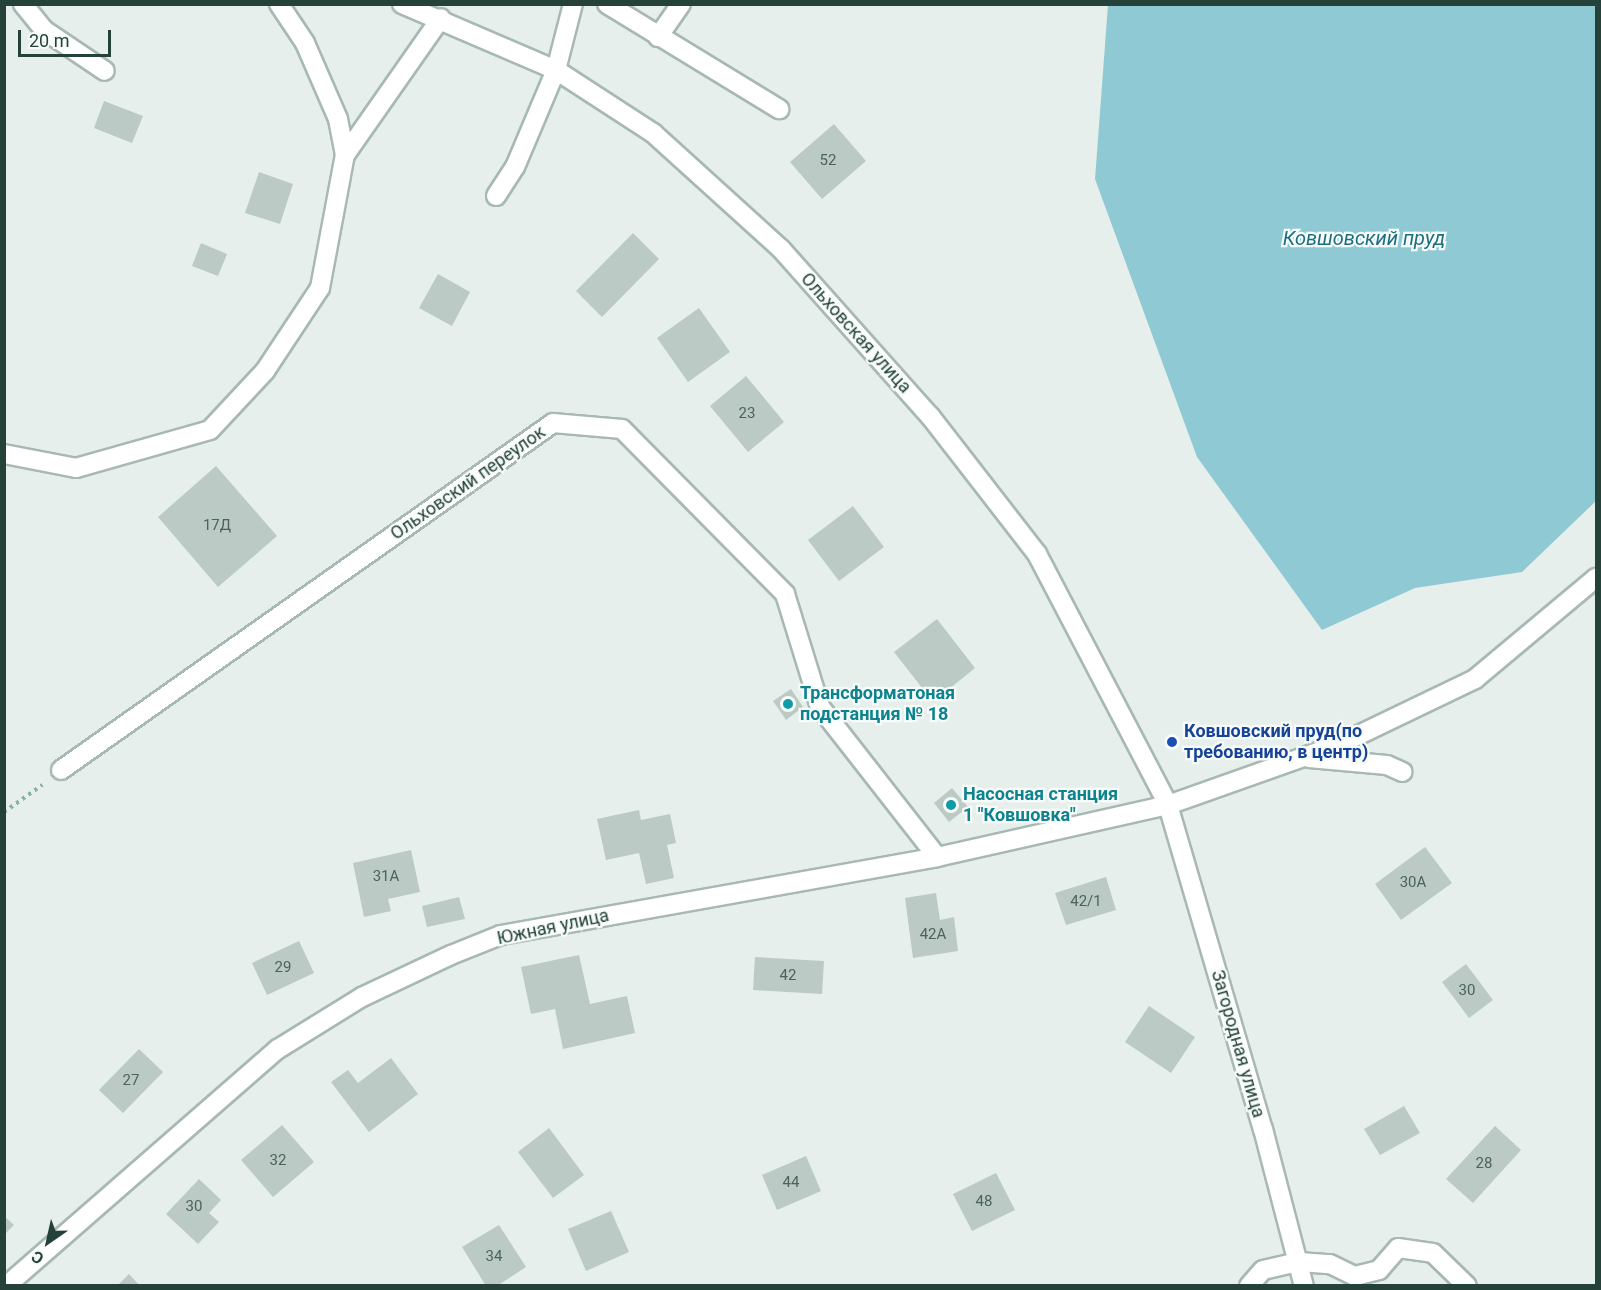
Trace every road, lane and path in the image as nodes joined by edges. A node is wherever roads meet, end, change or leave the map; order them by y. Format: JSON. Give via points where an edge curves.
{"nodes":[{"id":1,"x":23,"y":4,"type":"edge"},
{"id":2,"x":279,"y":4,"type":"edge"},
{"id":3,"x":402,"y":4,"type":"edge"},
{"id":4,"x":573,"y":4,"type":"edge"},
{"id":5,"x":607,"y":4,"type":"edge"},
{"id":6,"x":681,"y":4,"type":"edge"},
{"id":7,"x":441,"y":18,"type":"junction"},
{"id":8,"x":658,"y":37,"type":"junction"},
{"id":9,"x":556,"y":70,"type":"junction"},
{"id":10,"x":105,"y":71,"type":"dead end"},
{"id":11,"x":779,"y":109,"type":"dead end"},
{"id":12,"x":345,"y":155,"type":"junction"},
{"id":13,"x":496,"y":196,"type":"dead end"},
{"id":14,"x":4,"y":454,"type":"edge"},
{"id":15,"x":1596,"y":578,"type":"edge"},
{"id":16,"x":1302,"y":757,"type":"junction"},
{"id":17,"x":61,"y":770,"type":"joint"},
{"id":18,"x":1403,"y":772,"type":"dead end"},
{"id":19,"x":1168,"y":805,"type":"junction"},
{"id":20,"x":4,"y":812,"type":"edge"},
{"id":21,"x":937,"y":857,"type":"junction"},
{"id":22,"x":1299,"y":1262,"type":"junction"},
{"id":23,"x":6,"y":1286,"type":"edge"},
{"id":24,"x":1249,"y":1286,"type":"edge"},
{"id":25,"x":1304,"y":1286,"type":"edge"},
{"id":26,"x":1467,"y":1286,"type":"edge"}],
"edges":[{"from":1,"to":10,"type":"street","via":[[44,30]]},
{"from":2,"to":12,"type":"street","via":[[310,54],[338,119]]},
{"from":3,"to":7,"type":"street","name":"Ольховская улица"},
{"from":4,"to":9,"type":"street"},
{"from":5,"to":8,"type":"street"},
{"from":6,"to":8,"type":"street"},
{"from":7,"to":9,"type":"street","name":"Ольховская улица"},
{"from":7,"to":12,"type":"street"},
{"from":8,"to":11,"type":"street"},
{"from":9,"to":13,"type":"street","via":[[515,167]]},
{"from":9,"to":19,"type":"street","name":"Ольховская улица","via":[[653,133],[781,249],[930,416],[1037,554]]},
{"from":12,"to":14,"type":"street","via":[[320,288],[266,370],[210,430],[76,468]]},
{"from":15,"to":16,"type":"street","name":"Южная улица","via":[[1475,679],[1340,744]]},
{"from":16,"to":18,"type":"street","via":[[1387,765]]},
{"from":16,"to":19,"type":"street","name":"Южная улица"},
{"from":17,"to":20,"type":"path"},
{"from":17,"to":21,"type":"street","name":"Ольховский переулок","via":[[553,423],[622,429],[784,594],[820,707]]},
{"from":19,"to":21,"type":"street","name":"Южная улица"},
{"from":19,"to":22,"type":"street","name":"Загородная улица"},
{"from":21,"to":23,"type":"street","name":"Южная улица","via":[[501,935],[451,955],[362,997],[278,1048]]},
{"from":22,"to":24,"type":"street","via":[[1263,1270]]},
{"from":22,"to":25,"type":"street","name":"Загородная улица"},
{"from":22,"to":26,"type":"street","via":[[1330,1264],[1355,1276],[1379,1270],[1398,1248],[1433,1253]]}]}
